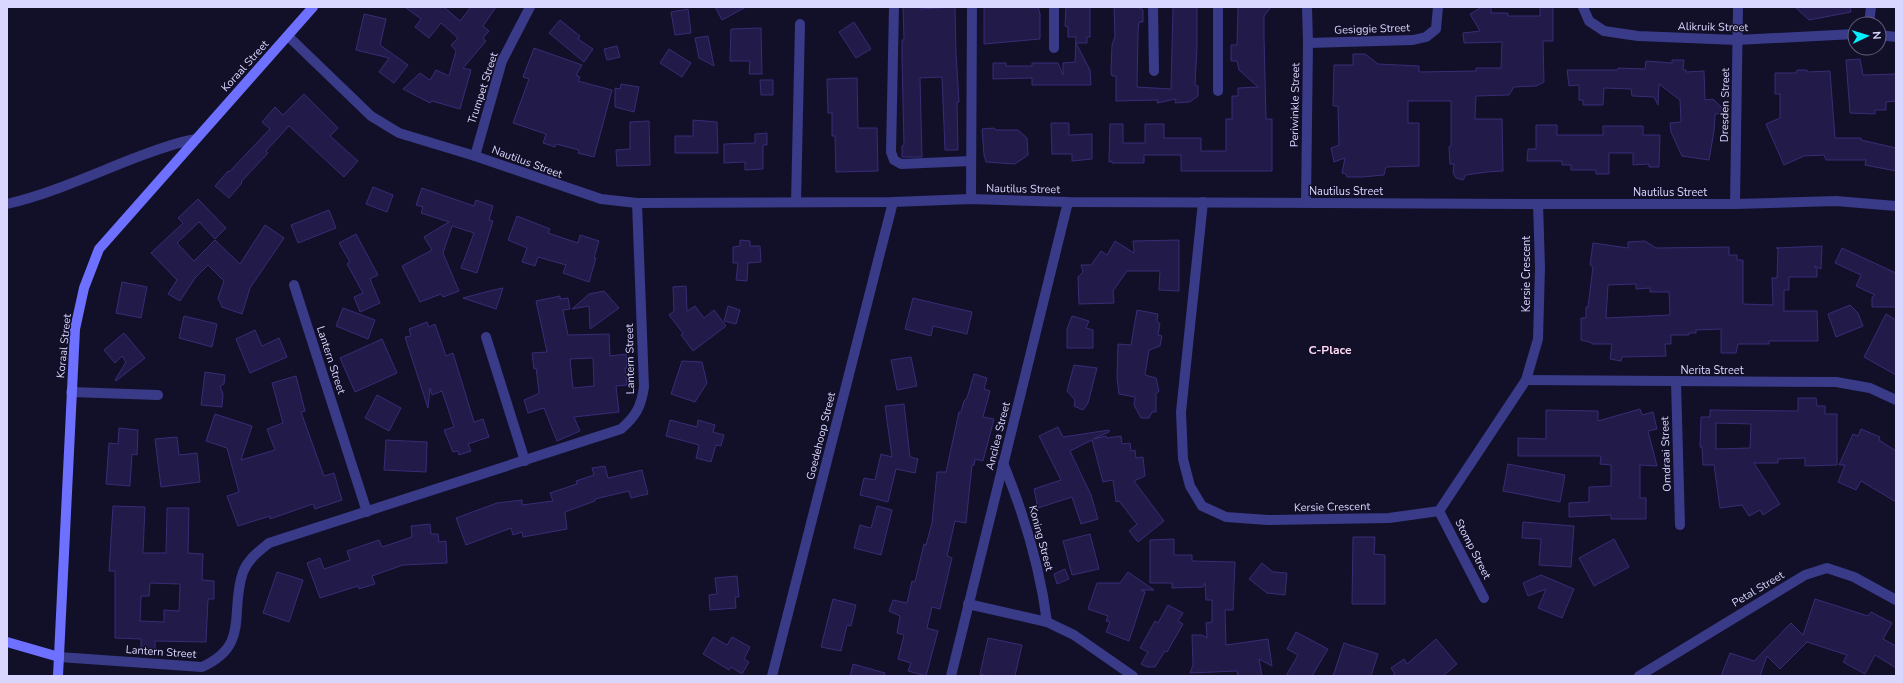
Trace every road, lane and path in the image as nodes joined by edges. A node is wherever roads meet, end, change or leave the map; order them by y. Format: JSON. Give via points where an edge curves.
{"nodes":[{"id":1,"x":313,"y":7,"type":"edge"},
{"id":2,"x":530,"y":7,"type":"edge"},
{"id":3,"x":894,"y":7,"type":"edge"},
{"id":4,"x":972,"y":7,"type":"edge"},
{"id":5,"x":1054,"y":7,"type":"edge"},
{"id":6,"x":1153,"y":7,"type":"edge"},
{"id":7,"x":1218,"y":7,"type":"edge"},
{"id":8,"x":1307,"y":7,"type":"edge"},
{"id":9,"x":1438,"y":7,"type":"edge"},
{"id":10,"x":1583,"y":7,"type":"edge"},
{"id":11,"x":1738,"y":7,"type":"edge"},
{"id":12,"x":800,"y":24,"type":"dead end"},
{"id":13,"x":1847,"y":34,"type":"edge"},
{"id":14,"x":288,"y":36,"type":"junction"},
{"id":15,"x":1737,"y":40,"type":"junction"},
{"id":16,"x":1308,"y":43,"type":"junction"},
{"id":17,"x":1054,"y":48,"type":"dead end"},
{"id":18,"x":1154,"y":71,"type":"dead end"},
{"id":19,"x":1218,"y":91,"type":"dead end"},
{"id":20,"x":196,"y":139,"type":"junction"},
{"id":21,"x":475,"y":156,"type":"junction"},
{"id":22,"x":971,"y":161,"type":"junction"},
{"id":23,"x":971,"y":200,"type":"junction"},
{"id":24,"x":796,"y":202,"type":"junction"},
{"id":25,"x":893,"y":202,"type":"junction"},
{"id":26,"x":1068,"y":202,"type":"junction"},
{"id":27,"x":1203,"y":202,"type":"junction"},
{"id":28,"x":637,"y":203,"type":"junction"},
{"id":29,"x":1306,"y":203,"type":"junction"},
{"id":30,"x":7,"y":204,"type":"edge"},
{"id":31,"x":1538,"y":204,"type":"junction"},
{"id":32,"x":1736,"y":204,"type":"junction"},
{"id":33,"x":1896,"y":206,"type":"edge"},
{"id":34,"x":294,"y":285,"type":"dead end"},
{"id":35,"x":486,"y":337,"type":"dead end"},
{"id":36,"x":1526,"y":380,"type":"junction"},
{"id":37,"x":1676,"y":382,"type":"junction"},
{"id":38,"x":71,"y":392,"type":"junction"},
{"id":39,"x":158,"y":395,"type":"dead end"},
{"id":40,"x":1896,"y":400,"type":"edge"},
{"id":41,"x":525,"y":461,"type":"junction"},
{"id":42,"x":1003,"y":463,"type":"junction"},
{"id":43,"x":1440,"y":511,"type":"junction"},
{"id":44,"x":367,"y":512,"type":"junction"},
{"id":45,"x":1680,"y":525,"type":"dead end"},
{"id":46,"x":1484,"y":598,"type":"dead end"},
{"id":47,"x":1896,"y":600,"type":"edge"},
{"id":48,"x":968,"y":604,"type":"junction"},
{"id":49,"x":1047,"y":622,"type":"junction"},
{"id":50,"x":7,"y":642,"type":"edge"},
{"id":51,"x":59,"y":657,"type":"junction"},
{"id":52,"x":58,"y":676,"type":"edge"},
{"id":53,"x":772,"y":676,"type":"edge"},
{"id":54,"x":951,"y":676,"type":"edge"},
{"id":55,"x":1133,"y":676,"type":"edge"},
{"id":56,"x":1640,"y":676,"type":"edge"}],
"edges":[{"from":1,"to":14,"type":"street","name":"Koraal Street"},
{"from":2,"to":21,"type":"street","name":"Trumpet Street","via":[[502,61]]},
{"from":3,"to":22,"type":"street","via":[[891,152],[894,160],[901,164]]},
{"from":4,"to":22,"type":"street"},
{"from":5,"to":17,"type":"street"},
{"from":6,"to":18,"type":"street"},
{"from":7,"to":19,"type":"street"},
{"from":8,"to":16,"type":"street","name":"Periwinkle Street"},
{"from":9,"to":16,"type":"street","name":"Gesiggie Street","via":[[1436,29],[1426,37],[1413,40]]},
{"from":10,"to":15,"type":"street","name":"Alikruik Street","via":[[1589,21],[1604,31],[1638,36]]},
{"from":11,"to":15,"type":"street","name":"Dresden Street"},
{"from":12,"to":24,"type":"street"},
{"from":13,"to":15,"type":"street","name":"Alikruik Street"},
{"from":14,"to":20,"type":"street","name":"Koraal Street"},
{"from":14,"to":21,"type":"street","name":"Nautilus Street","via":[[371,116],[399,133]]},
{"from":15,"to":32,"type":"street","name":"Dresden Street"},
{"from":16,"to":29,"type":"street","name":"Periwinkle Street"},
{"from":20,"to":30,"type":"street","via":[[177,142]]},
{"from":20,"to":38,"type":"street","name":"Koraal Street","via":[[99,249],[84,288],[75,329]]},
{"from":21,"to":28,"type":"street","name":"Nautilus Street","via":[[601,200]]},
{"from":22,"to":23,"type":"street"},
{"from":23,"to":25,"type":"street","name":"Nautilus Street"},
{"from":23,"to":26,"type":"street","name":"Nautilus Street"},
{"from":24,"to":25,"type":"street","name":"Nautilus Street"},
{"from":24,"to":28,"type":"street","name":"Nautilus Street"},
{"from":25,"to":53,"type":"street","name":"Goedehoop Street"},
{"from":26,"to":27,"type":"street","name":"Nautilus Street"},
{"from":26,"to":42,"type":"street","name":"Ancilea Street"},
{"from":27,"to":29,"type":"street","name":"Nautilus Street"},
{"from":27,"to":43,"type":"street","name":"Kersie Crescent","via":[[1181,412],[1183,459],[1190,486],[1202,506],[1226,518],[1268,520],[1389,518]]},
{"from":28,"to":41,"type":"street","name":"Lantern Street","via":[[644,387],[642,403],[632,419],[621,429]]},
{"from":29,"to":31,"type":"street","name":"Nautilus Street"},
{"from":31,"to":32,"type":"street","name":"Nautilus Street"},
{"from":31,"to":36,"type":"street","name":"Kersie Crescent","via":[[1538,339]]},
{"from":32,"to":33,"type":"street","name":"Nautilus Street","via":[[1836,201]]},
{"from":34,"to":44,"type":"street","name":"Lantern Street"},
{"from":35,"to":41,"type":"street"},
{"from":36,"to":37,"type":"street","name":"Nerita Street"},
{"from":36,"to":43,"type":"street","name":"Kersie Crescent"},
{"from":37,"to":40,"type":"street","name":"Nerita Street","via":[[1836,382],[1870,388]]},
{"from":37,"to":45,"type":"street","name":"Omdraai Street"},
{"from":38,"to":39,"type":"street"},
{"from":38,"to":51,"type":"street","name":"Koraal Street"},
{"from":41,"to":44,"type":"street","name":"Lantern Street"},
{"from":42,"to":48,"type":"street","name":"Ancilea Street"},
{"from":42,"to":49,"type":"street","name":"Koning Street","via":[[1019,502],[1043,596]]},
{"from":43,"to":46,"type":"street","name":"Stomp Street"},
{"from":44,"to":51,"type":"street","name":"Lantern Street","via":[[269,543],[251,558],[243,572],[235,631],[228,648],[217,660],[202,667]]},
{"from":47,"to":56,"type":"street","name":"Petal Street","via":[[1854,576],[1826,568],[1805,575]]},
{"from":48,"to":49,"type":"street"},
{"from":48,"to":54,"type":"street","name":"Ancilea Street"},
{"from":49,"to":55,"type":"street","via":[[1074,635]]},
{"from":50,"to":51,"type":"street"},
{"from":51,"to":52,"type":"street","name":"Koraal Street"}]}
